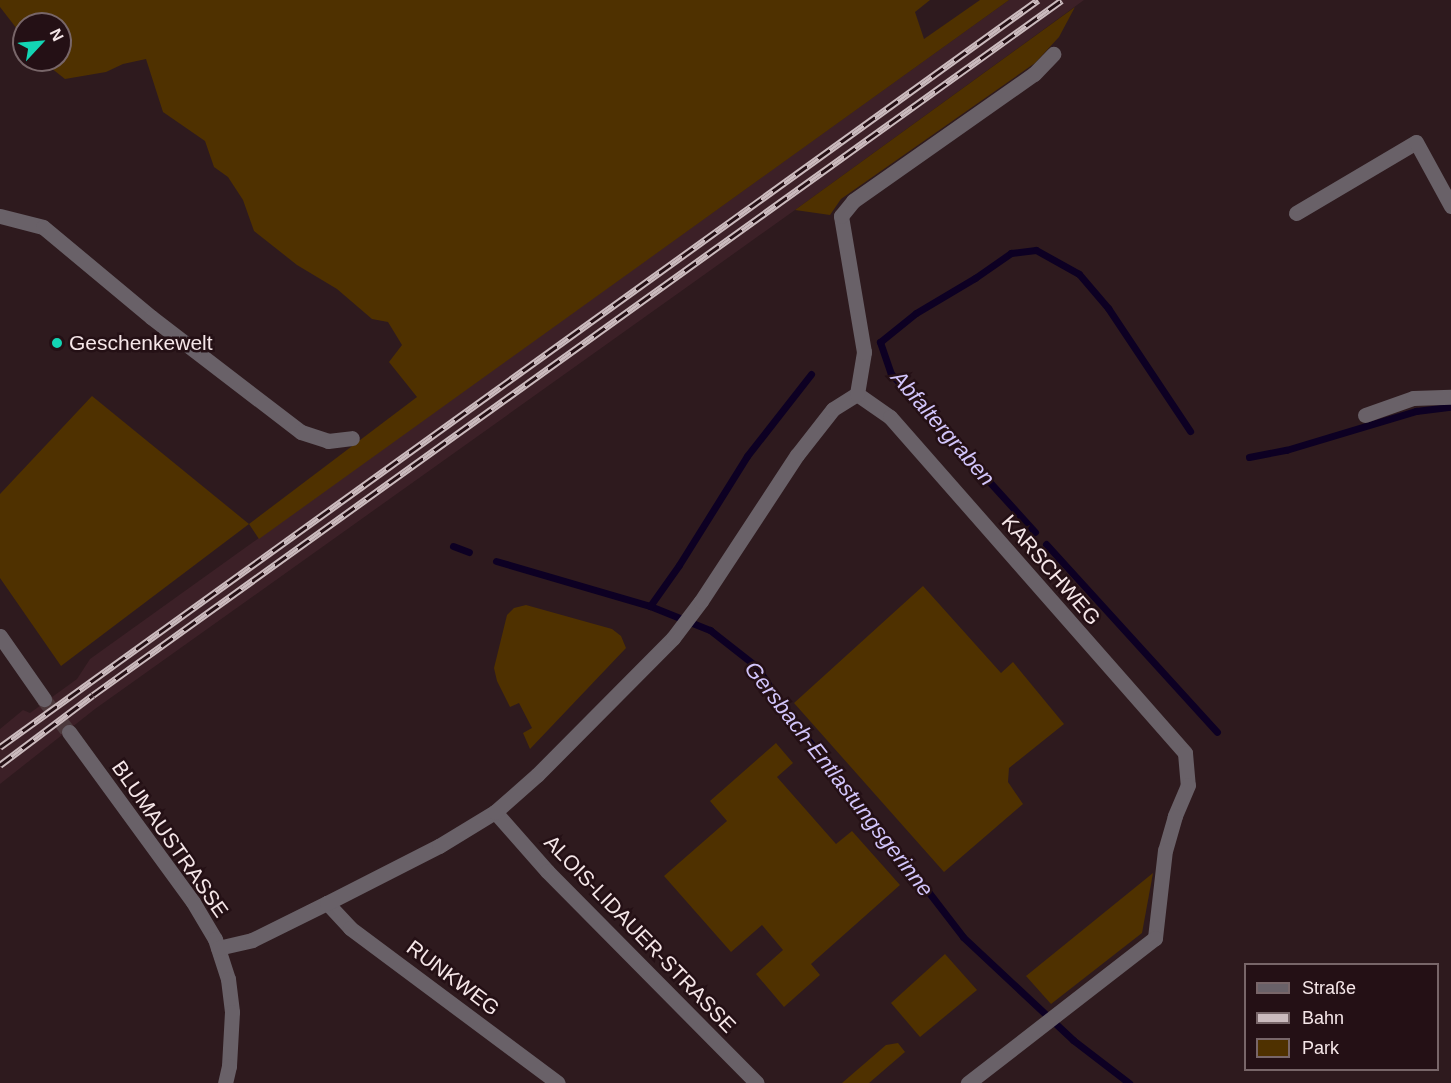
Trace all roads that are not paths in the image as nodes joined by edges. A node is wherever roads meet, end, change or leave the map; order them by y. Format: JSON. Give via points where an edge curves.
{"nodes":[{"id":1,"x":1053,"y":54,"type":"dead end"},
{"id":2,"x":1451,"y":206,"type":"edge"},
{"id":3,"x":1296,"y":213,"type":"dead end"},
{"id":4,"x":0,"y":216,"type":"edge"},
{"id":5,"x":857,"y":394,"type":"junction"},
{"id":6,"x":1451,"y":397,"type":"edge"},
{"id":7,"x":1365,"y":415,"type":"dead end"},
{"id":8,"x":352,"y":438,"type":"dead end"},
{"id":9,"x":0,"y":636,"type":"edge"},
{"id":10,"x":44,"y":699,"type":"tunnel mouth"},
{"id":11,"x":69,"y":732,"type":"tunnel mouth"},
{"id":12,"x":495,"y":812,"type":"junction"},
{"id":13,"x":327,"y":903,"type":"junction"},
{"id":14,"x":218,"y":948,"type":"junction"},
{"id":15,"x":225,"y":1083,"type":"edge"},
{"id":16,"x":558,"y":1083,"type":"edge"},
{"id":17,"x":757,"y":1083,"type":"edge"},
{"id":18,"x":968,"y":1083,"type":"edge"}],
"edges":[{"from":1,"to":5,"type":"street","via":[[1035,74],[853,201],[841,216],[864,352]]},
{"from":2,"to":3,"type":"street","via":[[1416,142]]},
{"from":4,"to":8,"type":"street","via":[[43,227],[301,432],[328,441]]},
{"from":5,"to":12,"type":"street","via":[[833,409],[797,454],[673,638]]},
{"from":5,"to":18,"type":"street","name":"KARSCHWEG","via":[[890,417],[1185,753],[1188,785],[1165,850],[1155,938]]},
{"from":6,"to":7,"type":"street","via":[[1413,398]]},
{"from":9,"to":10,"type":"street"},
{"from":11,"to":14,"type":"street","name":"BLUMAUSTRASSE","via":[[193,902]]},
{"from":12,"to":13,"type":"street","via":[[439,846]]},
{"from":12,"to":17,"type":"street","name":"ALOIS-LIDAUER-STRASSE","via":[[547,871]]},
{"from":13,"to":14,"type":"street","via":[[252,940]]},
{"from":13,"to":16,"type":"street","name":"RUNKWEG","via":[[350,928]]},
{"from":14,"to":15,"type":"street","name":"BLUMAUSTRASSE","via":[[228,979],[232,1012]]}]}
